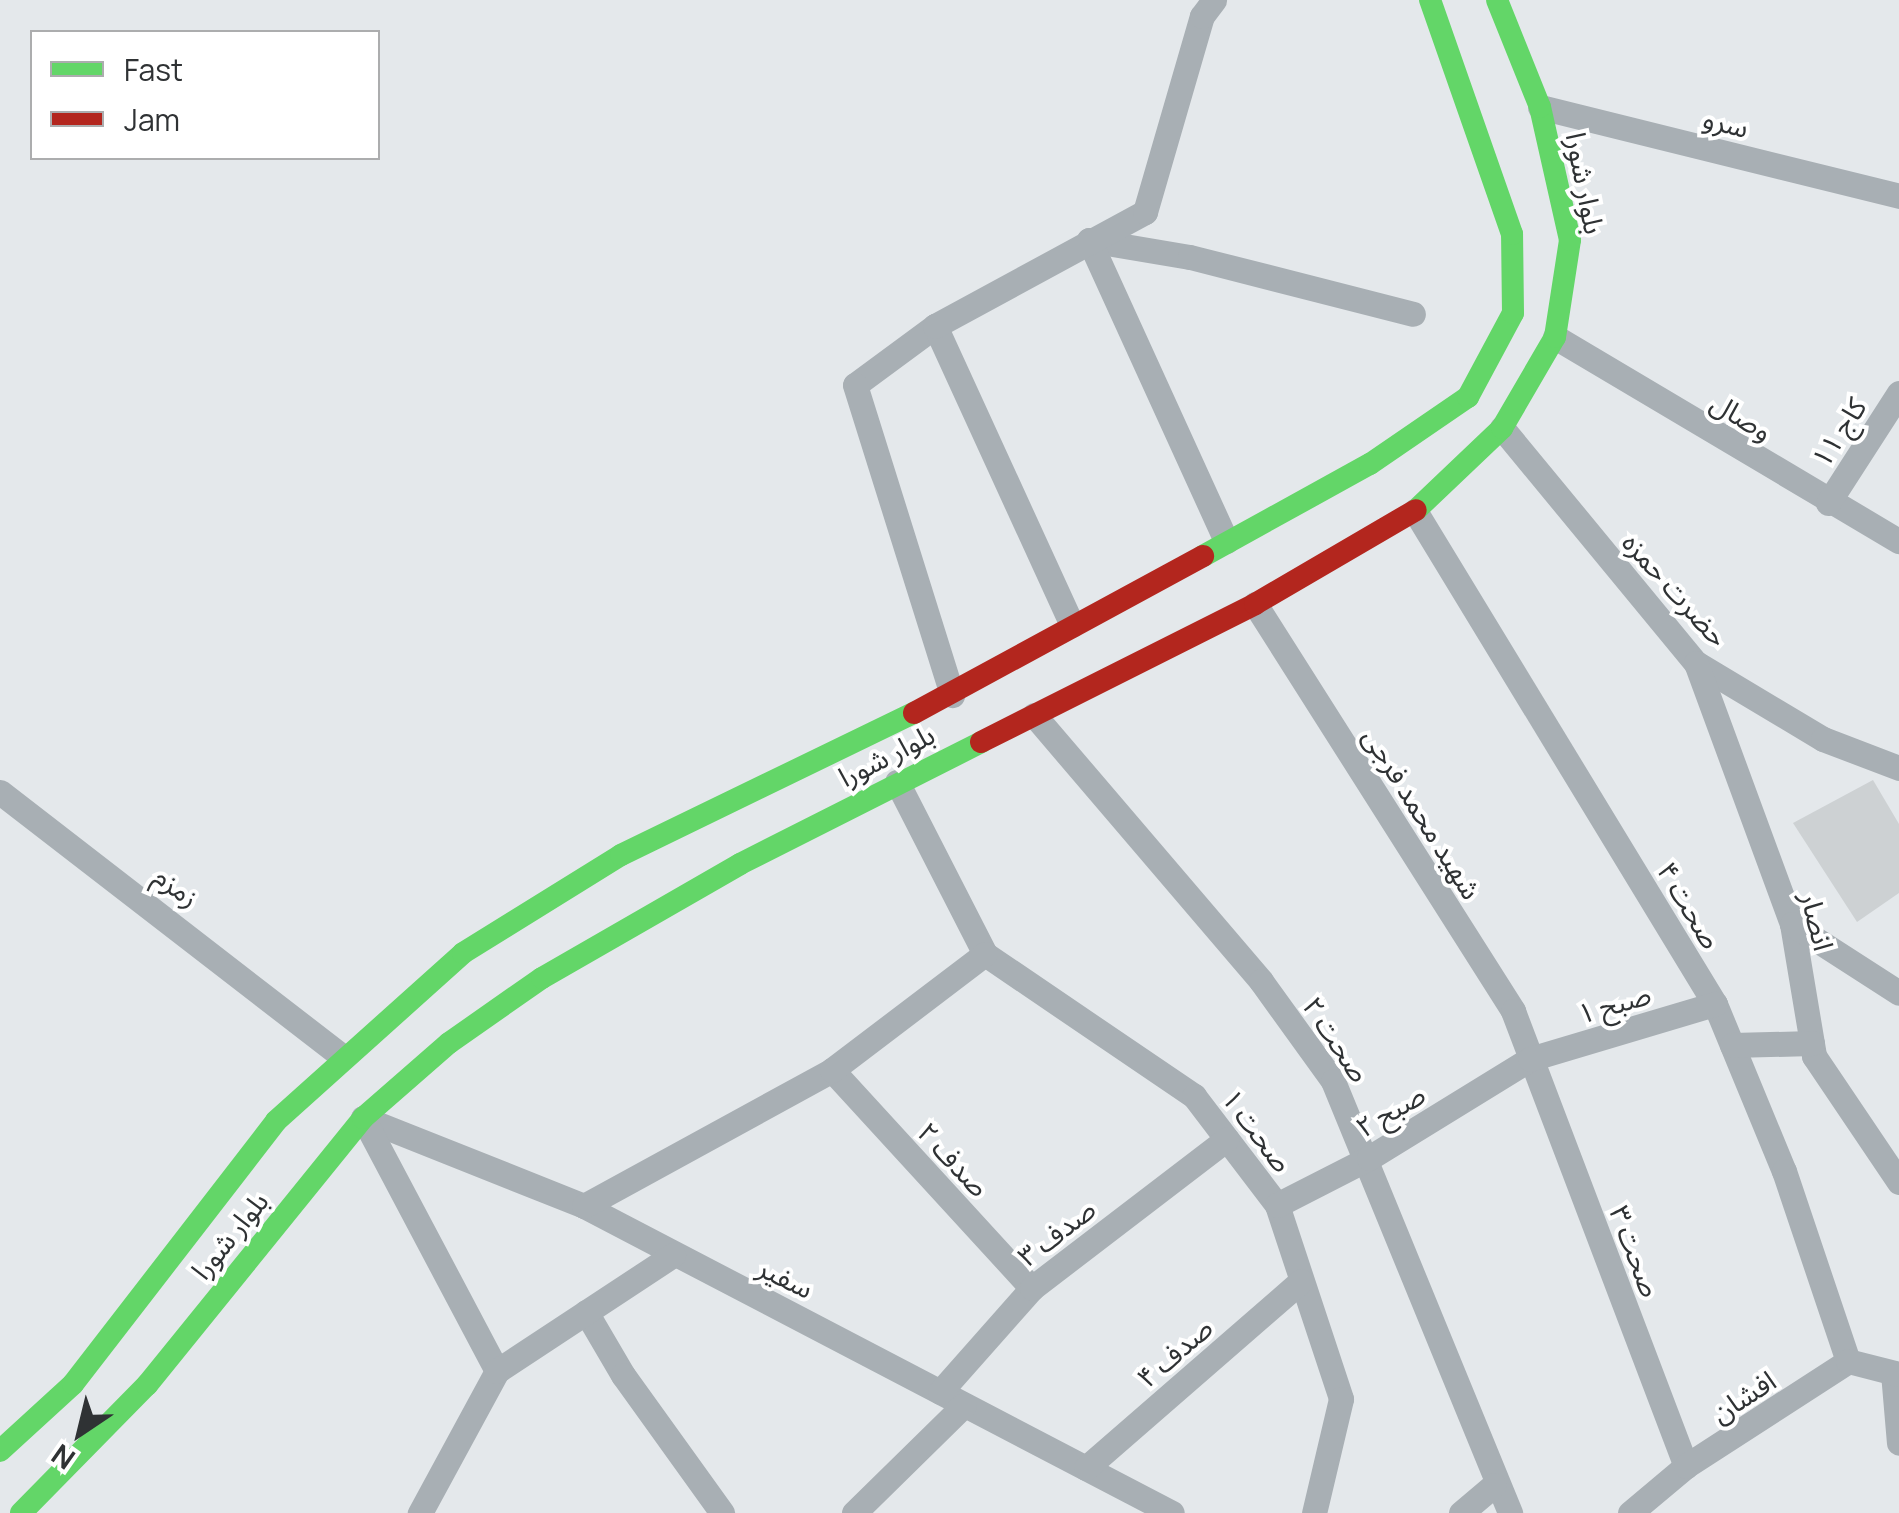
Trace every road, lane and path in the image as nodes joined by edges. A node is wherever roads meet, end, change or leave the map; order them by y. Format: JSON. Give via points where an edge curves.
{"nodes":[{"id":1,"x":1214,"y":0,"type":"edge"},
{"id":2,"x":1430,"y":0,"type":"edge"},
{"id":3,"x":1497,"y":0,"type":"edge"},
{"id":4,"x":1540,"y":108,"type":"junction"},
{"id":5,"x":1899,"y":196,"type":"edge"},
{"id":6,"x":1089,"y":240,"type":"junction"},
{"id":7,"x":1413,"y":314,"type":"dead end"},
{"id":8,"x":935,"y":326,"type":"junction"},
{"id":9,"x":1556,"y":337,"type":"junction"},
{"id":10,"x":1899,"y":392,"type":"edge"},
{"id":11,"x":1502,"y":428,"type":"junction"},
{"id":12,"x":1828,"y":503,"type":"junction"},
{"id":13,"x":1415,"y":512,"type":"junction"},
{"id":14,"x":1226,"y":541,"type":"junction"},
{"id":15,"x":1899,"y":541,"type":"edge"},
{"id":16,"x":1256,"y":604,"type":"junction"},
{"id":17,"x":1072,"y":625,"type":"junction"},
{"id":18,"x":1696,"y":663,"type":"junction"},
{"id":19,"x":952,"y":695,"type":"junction"},
{"id":20,"x":1034,"y":716,"type":"junction"},
{"id":21,"x":895,"y":752,"type":"junction"},
{"id":22,"x":1899,"y":768,"type":"edge"},
{"id":23,"x":0,"y":792,"type":"edge"},
{"id":24,"x":1792,"y":924,"type":"junction"},
{"id":25,"x":985,"y":954,"type":"junction"},
{"id":26,"x":1899,"y":993,"type":"edge"},
{"id":27,"x":1715,"y":1004,"type":"junction"},
{"id":28,"x":1812,"y":1043,"type":"junction"},
{"id":29,"x":1732,"y":1045,"type":"junction"},
{"id":30,"x":342,"y":1056,"type":"junction"},
{"id":31,"x":1530,"y":1059,"type":"junction"},
{"id":32,"x":832,"y":1070,"type":"junction"},
{"id":33,"x":363,"y":1118,"type":"junction"},
{"id":34,"x":1226,"y":1139,"type":"junction"},
{"id":35,"x":1369,"y":1158,"type":"junction"},
{"id":36,"x":1899,"y":1182,"type":"edge"},
{"id":37,"x":1277,"y":1204,"type":"junction"},
{"id":38,"x":584,"y":1206,"type":"junction"},
{"id":39,"x":673,"y":1255,"type":"junction"},
{"id":40,"x":1300,"y":1281,"type":"junction"},
{"id":41,"x":1032,"y":1288,"type":"junction"},
{"id":42,"x":586,"y":1312,"type":"junction"},
{"id":43,"x":1848,"y":1361,"type":"junction"},
{"id":44,"x":497,"y":1371,"type":"junction"},
{"id":45,"x":1896,"y":1374,"type":"edge"},
{"id":46,"x":940,"y":1392,"type":"junction"},
{"id":47,"x":964,"y":1405,"type":"junction"},
{"id":48,"x":1899,"y":1443,"type":"edge"},
{"id":49,"x":0,"y":1451,"type":"edge"},
{"id":50,"x":1686,"y":1466,"type":"junction"},
{"id":51,"x":1086,"y":1468,"type":"junction"},
{"id":52,"x":1494,"y":1485,"type":"junction"},
{"id":53,"x":1162,"y":1511,"type":"edge"},
{"id":54,"x":21,"y":1513,"type":"edge"},
{"id":55,"x":420,"y":1513,"type":"edge"},
{"id":56,"x":722,"y":1513,"type":"edge"},
{"id":57,"x":854,"y":1513,"type":"edge"},
{"id":58,"x":1314,"y":1513,"type":"edge"},
{"id":59,"x":1461,"y":1513,"type":"edge"},
{"id":60,"x":1510,"y":1513,"type":"edge"},
{"id":61,"x":1630,"y":1513,"type":"edge"}],
"edges":[{"from":1,"to":6,"type":"street","via":[[1202,16],[1145,212]]},
{"from":2,"to":14,"type":"main road","name":"بلوار شورا","via":[[1512,234],[1513,313],[1468,397],[1370,464]]},
{"from":3,"to":4,"type":"main road","name":"بلوار شورا"},
{"from":4,"to":5,"type":"street","name":"سرو"},
{"from":4,"to":9,"type":"main road","name":"بلوار شورا","via":[[1570,240]]},
{"from":6,"to":7,"type":"street","via":[[1190,257]]},
{"from":6,"to":8,"type":"street"},
{"from":6,"to":14,"type":"street"},
{"from":8,"to":17,"type":"street"},
{"from":8,"to":19,"type":"street","via":[[855,386]]},
{"from":9,"to":11,"type":"main road","name":"بلوار شورا"},
{"from":9,"to":12,"type":"street","name":"وصال"},
{"from":10,"to":12,"type":"street","name":"کاج ۱۱"},
{"from":11,"to":13,"type":"main road","name":"بلوار شورا"},
{"from":11,"to":18,"type":"street","name":"حضرت حمزه"},
{"from":12,"to":15,"type":"street","name":"وصال"},
{"from":13,"to":16,"type":"main road","name":"بلوار شورا"},
{"from":13,"to":27,"type":"street","name":"صحت ۴"},
{"from":14,"to":17,"type":"main road","name":"بلوار شورا"},
{"from":16,"to":20,"type":"main road","name":"بلوار شورا"},
{"from":16,"to":31,"type":"street","name":"شهید محمد فرجی","via":[[1513,1011]]},
{"from":17,"to":19,"type":"main road","name":"بلوار شورا"},
{"from":18,"to":22,"type":"street","name":"حضرت حمزه","via":[[1823,738]]},
{"from":18,"to":24,"type":"street","name":"انصار"},
{"from":19,"to":21,"type":"main road","name":"بلوار شورا"},
{"from":20,"to":21,"type":"main road","name":"بلوار شورا"},
{"from":20,"to":35,"type":"street","name":"صحت ۲","via":[[1260,982],[1334,1081]]},
{"from":21,"to":25,"type":"street","name":"صحت ۱"},
{"from":21,"to":30,"type":"main road","name":"بلوار شورا","via":[[621,854],[463,953]]},
{"from":21,"to":33,"type":"main road","name":"بلوار شورا","via":[[542,978],[449,1043]]},
{"from":23,"to":30,"type":"street","name":"زمزم"},
{"from":24,"to":26,"type":"street"},
{"from":24,"to":28,"type":"street","name":"انصار"},
{"from":25,"to":32,"type":"street"},
{"from":25,"to":34,"type":"street","name":"صحت ۱","via":[[1194,1096]]},
{"from":27,"to":29,"type":"street","name":"صحت ۴"},
{"from":27,"to":31,"type":"street","name":"صبح ۱"},
{"from":28,"to":29,"type":"street"},
{"from":28,"to":36,"type":"street","name":"انصار"},
{"from":29,"to":43,"type":"street","name":"صحت ۴"},
{"from":30,"to":49,"type":"main road","name":"بلوار شورا","via":[[276,1120],[73,1384]]},
{"from":31,"to":35,"type":"street","name":"صبح ۲"},
{"from":31,"to":50,"type":"street","name":"صحت ۳"},
{"from":32,"to":38,"type":"street"},
{"from":32,"to":41,"type":"street","name":"صدف ۲"},
{"from":33,"to":38,"type":"street","name":"سفیر"},
{"from":33,"to":44,"type":"street"},
{"from":33,"to":54,"type":"main road","name":"بلوار شورا","via":[[147,1385]]},
{"from":34,"to":37,"type":"street","name":"صحت ۱"},
{"from":34,"to":41,"type":"street","name":"صدف ۳"},
{"from":35,"to":37,"type":"street","name":"صبح ۲"},
{"from":35,"to":52,"type":"street","name":"صحت ۲"},
{"from":37,"to":40,"type":"street","name":"صحت ۱"},
{"from":38,"to":39,"type":"street","name":"سفیر"},
{"from":39,"to":42,"type":"street"},
{"from":39,"to":46,"type":"street","name":"سفیر"},
{"from":40,"to":51,"type":"street","name":"صدف ۴"},
{"from":40,"to":58,"type":"street","name":"صحت ۱","via":[[1341,1400]]},
{"from":41,"to":46,"type":"street","name":"صدف ۳"},
{"from":42,"to":44,"type":"street"},
{"from":42,"to":56,"type":"street","via":[[622,1375]]},
{"from":43,"to":45,"type":"street"},
{"from":43,"to":50,"type":"street","name":"افشان"},
{"from":44,"to":55,"type":"street"},
{"from":45,"to":48,"type":"street"},
{"from":46,"to":47,"type":"street","name":"سفیر"},
{"from":47,"to":51,"type":"street","name":"سفیر"},
{"from":47,"to":57,"type":"street"},
{"from":50,"to":61,"type":"street","name":"افشان"},
{"from":51,"to":53,"type":"street","name":"سفیر"},
{"from":52,"to":59,"type":"street"},
{"from":52,"to":60,"type":"street","name":"صحت ۲"}]}
